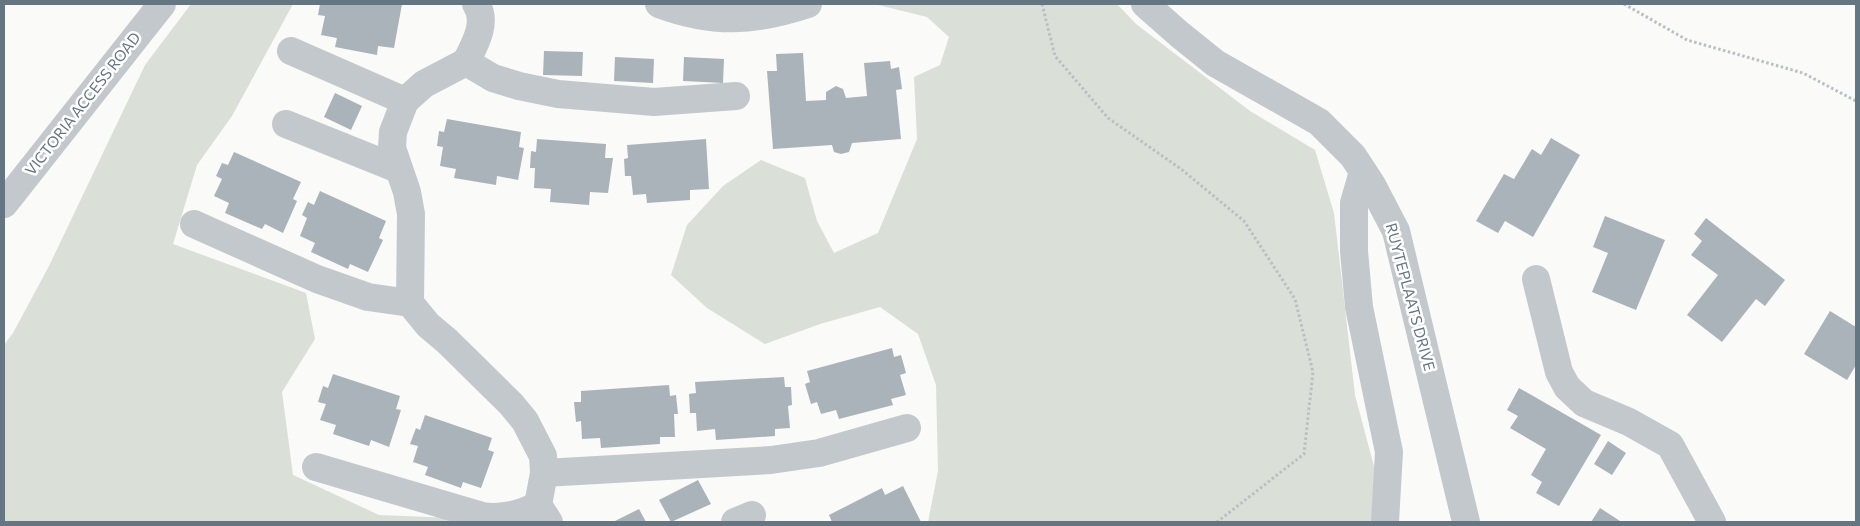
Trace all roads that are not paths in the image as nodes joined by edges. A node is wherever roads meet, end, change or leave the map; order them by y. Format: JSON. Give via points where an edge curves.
{"nodes":[{"id":1,"x":162,"y":4,"type":"edge"},
{"id":2,"x":476,"y":4,"type":"edge"},
{"id":3,"x":659,"y":4,"type":"edge"},
{"id":4,"x":808,"y":4,"type":"edge"},
{"id":5,"x":1146,"y":4,"type":"edge"},
{"id":6,"x":291,"y":51,"type":"dead end"},
{"id":7,"x":466,"y":62,"type":"junction"},
{"id":8,"x":736,"y":96,"type":"dead end"},
{"id":9,"x":405,"y":101,"type":"junction"},
{"id":10,"x":286,"y":124,"type":"dead end"},
{"id":11,"x":398,"y":169,"type":"junction"},
{"id":12,"x":1364,"y":172,"type":"junction"},
{"id":13,"x":4,"y":204,"type":"edge"},
{"id":14,"x":194,"y":224,"type":"dead end"},
{"id":15,"x":1536,"y":279,"type":"dead end"},
{"id":16,"x":410,"y":303,"type":"junction"},
{"id":17,"x":907,"y":428,"type":"dead end"},
{"id":18,"x":316,"y":466,"type":"dead end"},
{"id":19,"x":544,"y":473,"type":"junction"},
{"id":20,"x":543,"y":513,"type":"edge"},
{"id":21,"x":1386,"y":517,"type":"edge"},
{"id":22,"x":1466,"y":522,"type":"edge"},
{"id":23,"x":1712,"y":522,"type":"edge"}],
"edges":[{"from":1,"to":13,"type":"street","name":"VICTORIA ACCESS ROAD"},
{"from":2,"to":7,"type":"street","via":[[481,11],[481,24],[477,41]]},
{"from":3,"to":4,"type":"street","via":[[706,18],[744,20]]},
{"from":5,"to":12,"type":"street","name":"RUYTEPLAATS DRIVE","via":[[1215,63],[1318,122],[1338,140]]},
{"from":6,"to":9,"type":"street"},
{"from":7,"to":8,"type":"street","via":[[502,81],[558,94],[654,102]]},
{"from":7,"to":9,"type":"street","via":[[424,84]]},
{"from":9,"to":11,"type":"street","via":[[393,132],[392,148]]},
{"from":10,"to":11,"type":"street"},
{"from":11,"to":16,"type":"street","via":[[411,214]]},
{"from":12,"to":21,"type":"street","via":[[1354,203],[1354,251],[1359,307],[1389,452]]},
{"from":12,"to":22,"type":"street","name":"RUYTEPLAATS DRIVE","via":[[1396,230]]},
{"from":14,"to":16,"type":"street","via":[[317,279],[368,297]]},
{"from":15,"to":23,"type":"street","via":[[1559,372],[1567,387],[1584,403],[1629,422],[1670,445]]},
{"from":16,"to":19,"type":"street","via":[[428,325],[526,421],[543,456]]},
{"from":17,"to":19,"type":"street","via":[[820,453],[771,460]]},
{"from":18,"to":20,"type":"street","via":[[482,516],[503,517],[527,511]]},
{"from":19,"to":20,"type":"street"}]}
